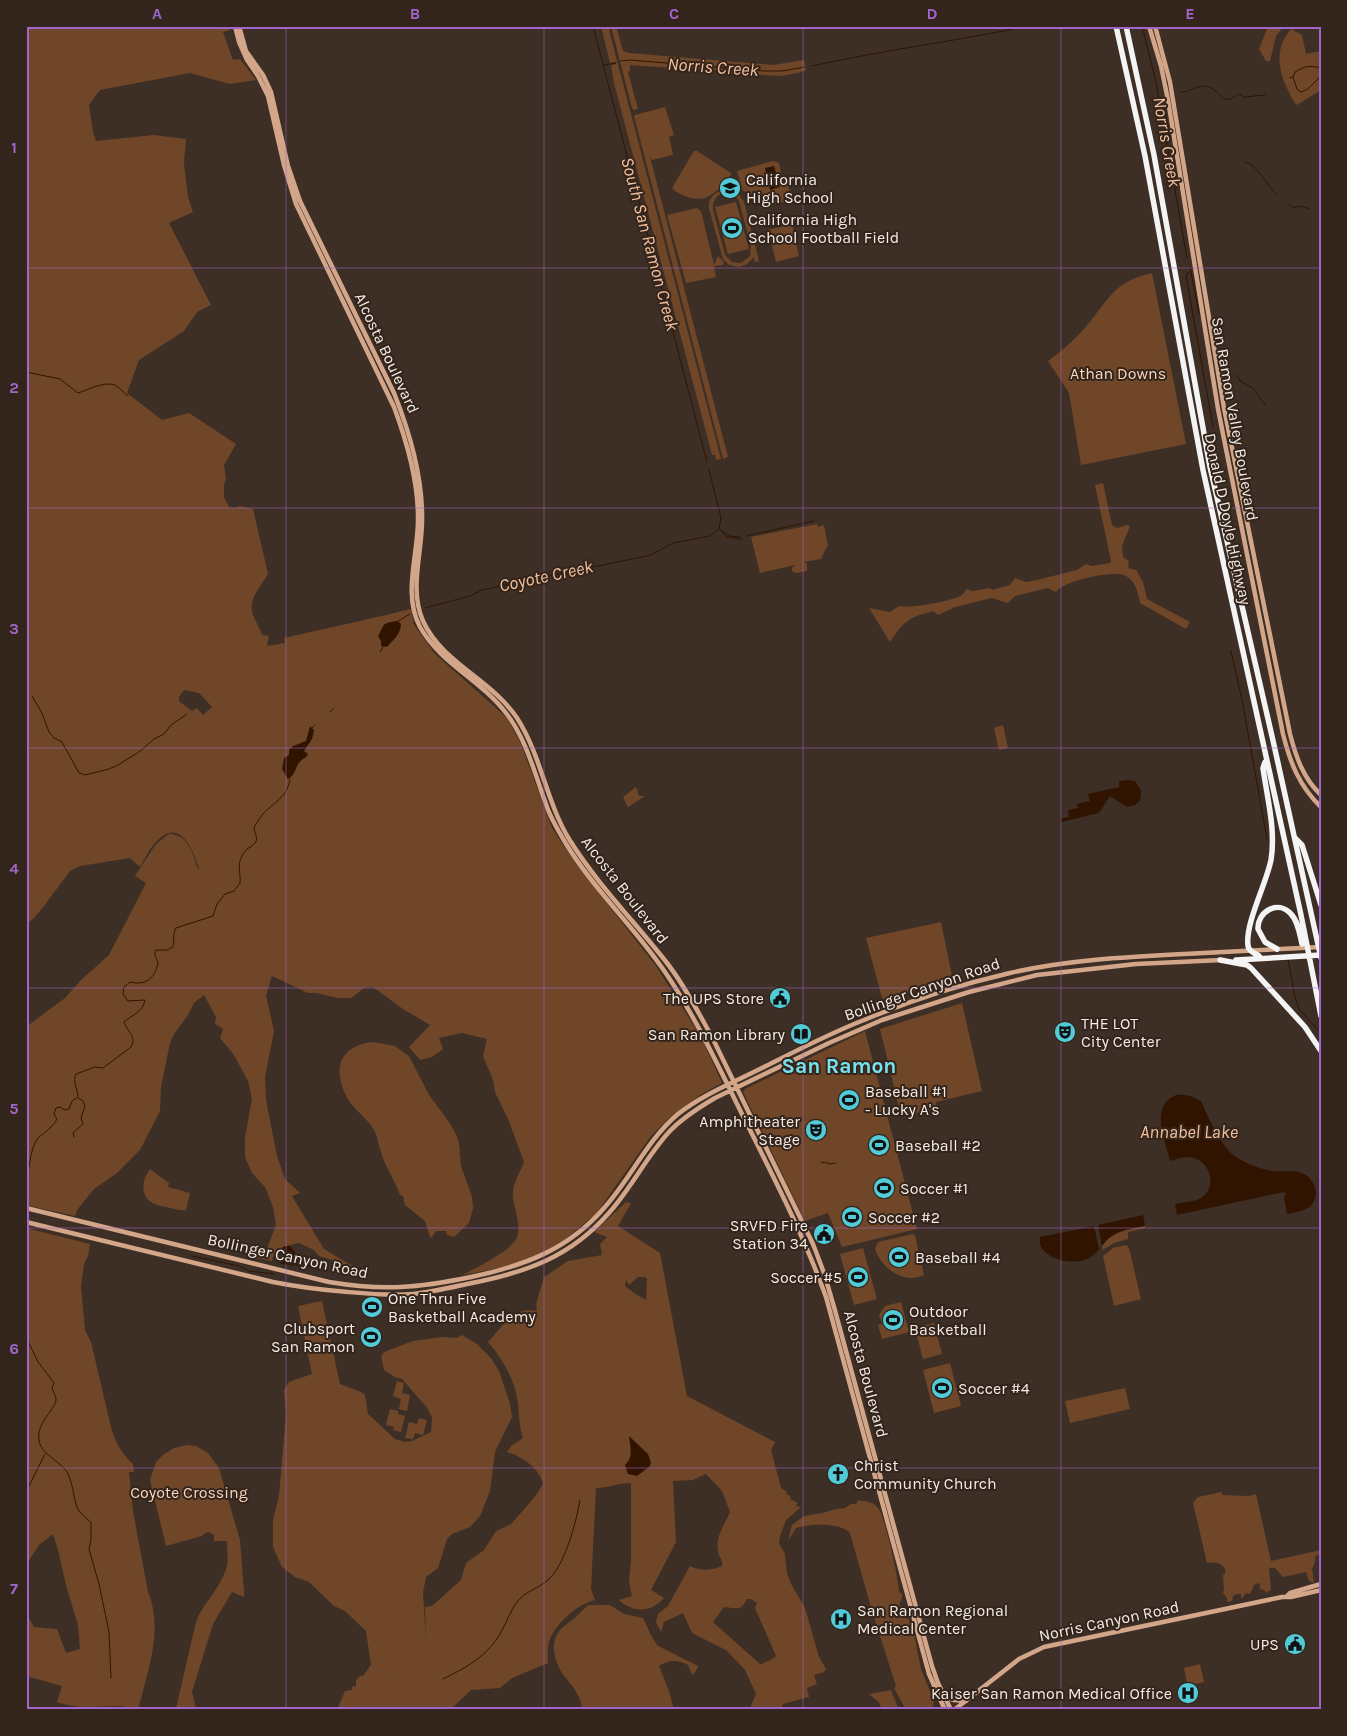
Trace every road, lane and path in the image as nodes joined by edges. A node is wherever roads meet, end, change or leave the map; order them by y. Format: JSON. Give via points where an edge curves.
{"nodes":[{"id":1,"x":235,"y":26,"type":"edge"},
{"id":2,"x":239,"y":26,"type":"edge"},
{"id":3,"x":1116,"y":26,"type":"edge"},
{"id":4,"x":1126,"y":26,"type":"edge"},
{"id":5,"x":1149,"y":26,"type":"edge"},
{"id":6,"x":1155,"y":26,"type":"edge"},
{"id":7,"x":272,"y":102,"type":"junction"},
{"id":8,"x":1265,"y":760,"type":"junction"},
{"id":9,"x":1321,"y":795,"type":"edge"},
{"id":10,"x":1321,"y":807,"type":"edge"},
{"id":11,"x":1294,"y":836,"type":"junction"},
{"id":12,"x":1321,"y":905,"type":"edge"},
{"id":13,"x":1319,"y":940,"type":"edge"},
{"id":14,"x":1321,"y":947,"type":"edge"},
{"id":15,"x":1277,"y":949,"type":"junction"},
{"id":16,"x":1250,"y":951,"type":"junction"},
{"id":17,"x":1297,"y":953,"type":"junction"},
{"id":18,"x":1259,"y":956,"type":"junction"},
{"id":19,"x":1321,"y":956,"type":"edge"},
{"id":20,"x":1308,"y":958,"type":"junction"},
{"id":21,"x":1232,"y":959,"type":"junction"},
{"id":22,"x":1220,"y":960,"type":"junction"},
{"id":23,"x":1321,"y":1016,"type":"edge"},
{"id":24,"x":1321,"y":1051,"type":"edge"},
{"id":25,"x":734,"y":1082,"type":"junction"},
{"id":26,"x":728,"y":1085,"type":"junction"},
{"id":27,"x":737,"y":1088,"type":"junction"},
{"id":28,"x":731,"y":1091,"type":"junction"},
{"id":29,"x":26,"y":1208,"type":"edge"},
{"id":30,"x":26,"y":1222,"type":"edge"},
{"id":31,"x":1321,"y":1584,"type":"edge"},
{"id":32,"x":1321,"y":1590,"type":"edge"},
{"id":33,"x":1287,"y":1596,"type":"junction"},
{"id":34,"x":944,"y":1697,"type":"junction"},
{"id":35,"x":967,"y":1700,"type":"junction"},
{"id":36,"x":945,"y":1710,"type":"edge"},
{"id":37,"x":952,"y":1710,"type":"edge"}],
"edges":[{"from":1,"to":7,"type":"main road","name":"Alcosta Boulevard","via":[[243,53]]},
{"from":2,"to":7,"type":"main road","name":"Alcosta Boulevard","via":[[246,51],[268,84]]},
{"from":3,"to":8,"type":"highway","name":"Donald D Doyle Highway","via":[[1143,149],[1199,453]]},
{"from":4,"to":11,"type":"highway","name":"Donald D Doyle Highway","via":[[1154,155],[1210,467]]},
{"from":5,"to":10,"type":"main road","name":"San Ramon Valley Boulevard","via":[[1168,100],[1220,416],[1289,757],[1306,791]]},
{"from":6,"to":9,"type":"main road","name":"San Ramon Valley Boulevard","via":[[1170,82],[1225,415],[1290,734],[1304,773]]},
{"from":7,"to":25,"type":"main road","name":"Alcosta Boulevard","via":[[300,201],[406,424],[421,500],[422,536],[416,595],[423,620],[439,645],[496,694],[516,717],[528,738],[559,822],[569,839],[669,965],[700,1014]]},
{"from":7,"to":26,"type":"main road","name":"Alcosta Boulevard","via":[[284,165],[296,204],[394,407],[405,438],[418,507],[412,596],[419,625],[432,646],[486,691],[506,713],[520,734],[556,828],[580,866],[668,976],[698,1025]]},
{"from":8,"to":16,"type":"highway","via":[[1263,768],[1272,850],[1250,930]]},
{"from":8,"to":20,"type":"highway","name":"Donald D Doyle Highway"},
{"from":11,"to":12,"type":"highway","via":[[1302,845]]},
{"from":11,"to":13,"type":"highway","name":"Donald D Doyle Highway"},
{"from":13,"to":19,"type":"highway","name":"Donald D Doyle Highway"},
{"from":14,"to":17,"type":"main road","name":"Bollinger Canyon Road"},
{"from":15,"to":16,"type":"main road","name":"Bollinger Canyon Road"},
{"from":15,"to":17,"type":"main road","name":"Bollinger Canyon Road"},
{"from":15,"to":20,"type":"highway","via":[[1262,938],[1258,925],[1263,913],[1277,907],[1287,910],[1294,918]]},
{"from":16,"to":18,"type":"highway"},
{"from":16,"to":25,"type":"main road","name":"Bollinger Canyon Road","via":[[1098,960],[992,977],[863,1020]]},
{"from":17,"to":18,"type":"main road","name":"Bollinger Canyon Road"},
{"from":17,"to":19,"type":"highway"},
{"from":17,"to":21,"type":"highway"},
{"from":18,"to":21,"type":"main road","name":"Bollinger Canyon Road"},
{"from":20,"to":23,"type":"highway","name":"Donald D Doyle Highway"},
{"from":21,"to":22,"type":"main road","name":"Bollinger Canyon Road"},
{"from":22,"to":24,"type":"highway","via":[[1252,968],[1305,1027]]},
{"from":22,"to":27,"type":"main road","name":"Bollinger Canyon Road","via":[[1094,968],[1002,983],[882,1020]]},
{"from":25,"to":26,"type":"main road","name":"Bollinger Canyon Road"},
{"from":25,"to":27,"type":"main road","name":"Alcosta Boulevard"},
{"from":26,"to":28,"type":"main road","name":"Alcosta Boulevard"},
{"from":26,"to":29,"type":"main road","name":"Bollinger Canyon Road","via":[[690,1106],[666,1125],[603,1210],[565,1243],[517,1266],[442,1283],[379,1288],[330,1282]]},
{"from":27,"to":28,"type":"main road","name":"Bollinger Canyon Road"},
{"from":27,"to":34,"type":"main road","name":"Alcosta Boulevard","via":[[824,1273],[932,1666]]},
{"from":28,"to":30,"type":"main road","name":"Bollinger Canyon Road","via":[[699,1108],[670,1130],[608,1214],[569,1248],[520,1272],[443,1289],[386,1295],[291,1286]]},
{"from":28,"to":36,"type":"main road","name":"Alcosta Boulevard","via":[[777,1184],[826,1297],[929,1674]]},
{"from":31,"to":33,"type":"main road","name":"Norris Canyon Road"},
{"from":32,"to":33,"type":"main road","name":"Norris Canyon Road"},
{"from":33,"to":35,"type":"main road","name":"Norris Canyon Road","via":[[1044,1647],[1019,1659]]},
{"from":34,"to":35,"type":"main road"},
{"from":34,"to":37,"type":"main road","name":"Alcosta Boulevard"},
{"from":35,"to":37,"type":"main road","name":"Norris Canyon Road"}]}
